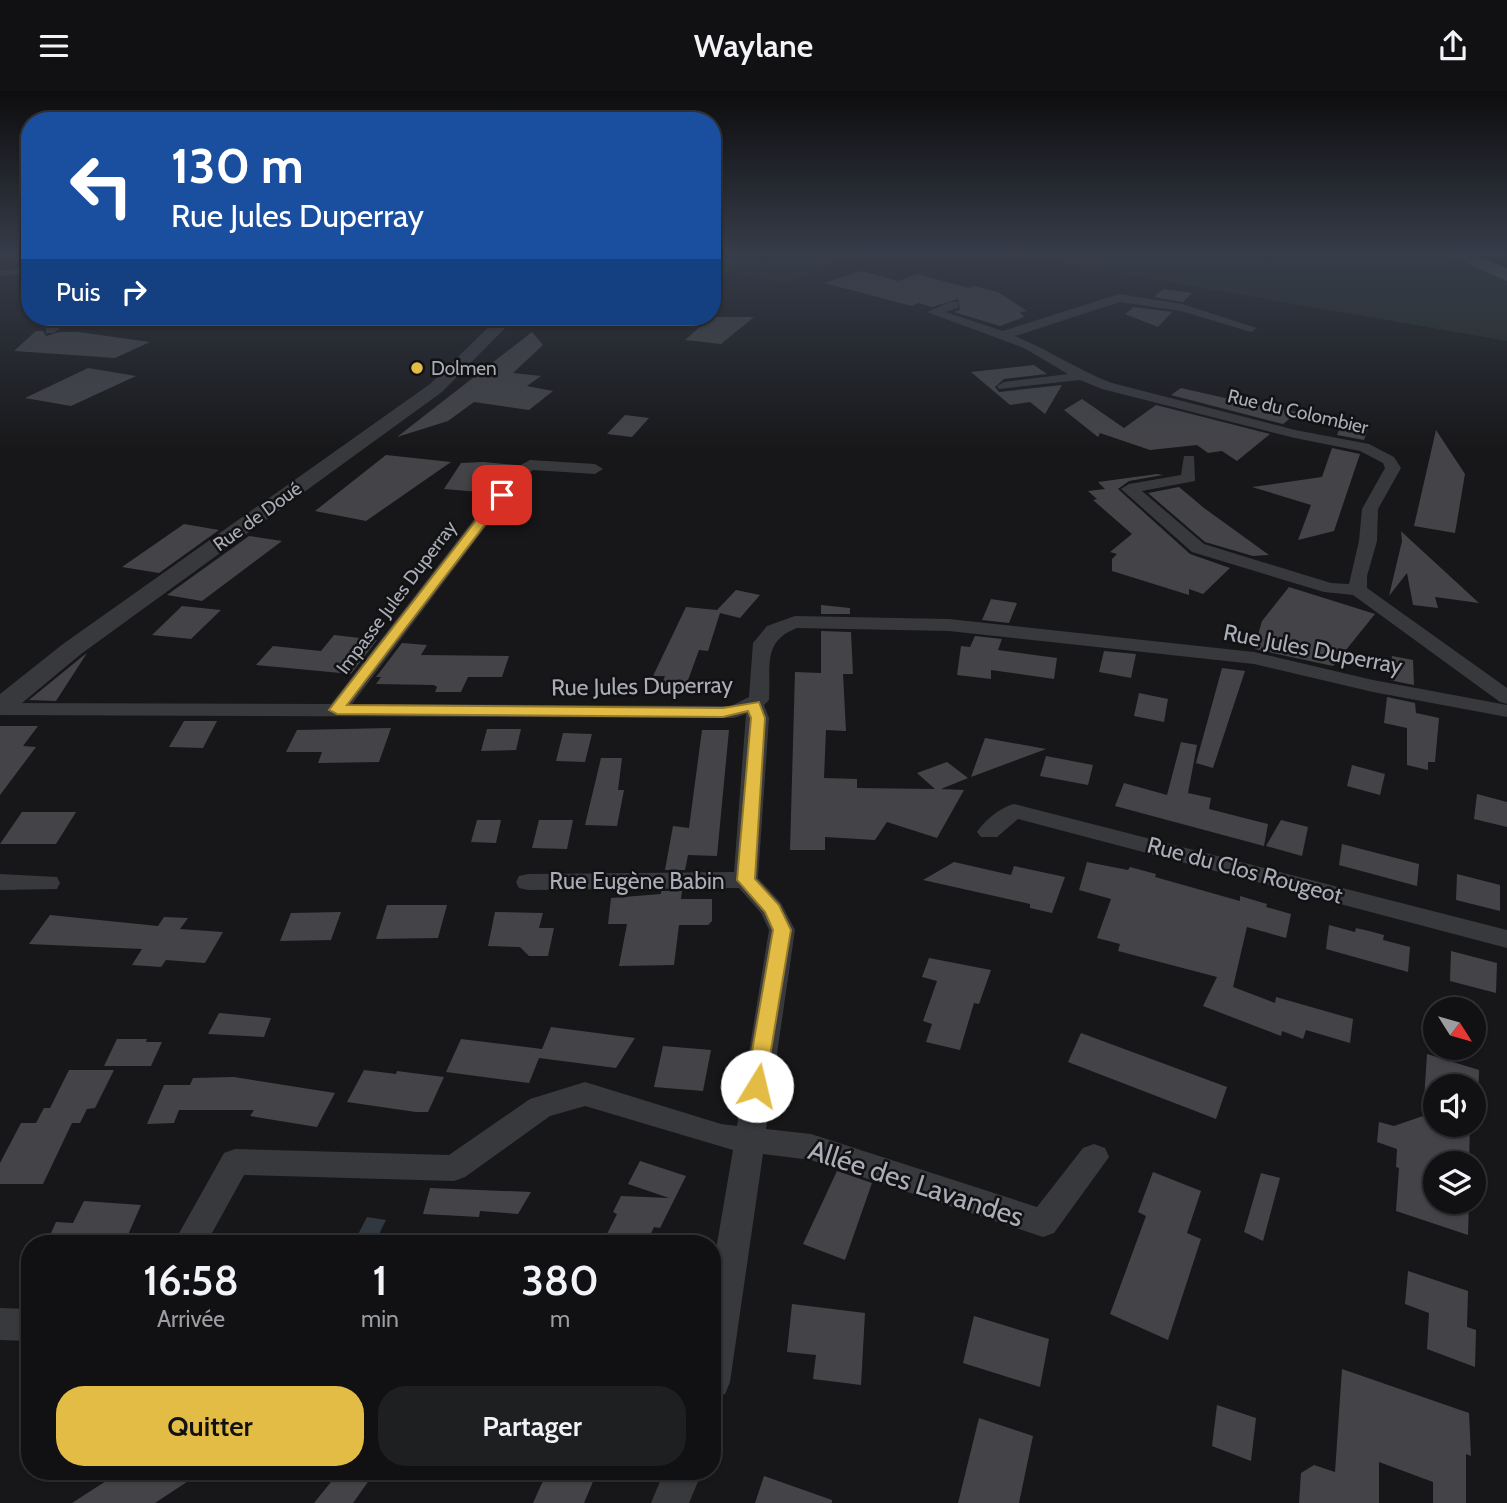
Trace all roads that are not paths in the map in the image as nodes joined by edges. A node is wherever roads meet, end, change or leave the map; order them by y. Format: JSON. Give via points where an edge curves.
{"nodes":[{"id":1,"x":954,"y":319,"type":"edge"},
{"id":2,"x":1052,"y":319,"type":"edge"},
{"id":3,"x":1220,"y":319,"type":"edge"},
{"id":4,"x":55,"y":326,"type":"edge"},
{"id":5,"x":499,"y":326,"type":"edge"},
{"id":6,"x":1251,"y":328,"type":"dead end"},
{"id":7,"x":50,"y":330,"type":"dead end"},
{"id":8,"x":1004,"y":335,"type":"junction"},
{"id":9,"x":1081,"y":376,"type":"junction"},
{"id":10,"x":1004,"y":386,"type":"dead end"},
{"id":11,"x":1189,"y":459,"type":"dead end"},
{"id":12,"x":595,"y":469,"type":"dead end"},
{"id":13,"x":1358,"y":590,"type":"junction"},
{"id":14,"x":1507,"y":698,"type":"edge"},
{"id":15,"x":754,"y":705,"type":"junction"},
{"id":16,"x":0,"y":708,"type":"edge"},
{"id":17,"x":337,"y":710,"type":"junction"},
{"id":18,"x":1507,"y":711,"type":"edge"},
{"id":19,"x":989,"y":832,"type":"dead end"},
{"id":20,"x":746,"y":880,"type":"junction"},
{"id":21,"x":0,"y":882,"type":"edge"},
{"id":22,"x":528,"y":882,"type":"dead end"},
{"id":23,"x":48,"y":883,"type":"dead end"},
{"id":24,"x":1507,"y":939,"type":"edge"},
{"id":25,"x":748,"y":1138,"type":"junction"},
{"id":26,"x":1094,"y":1157,"type":"dead end"},
{"id":27,"x":194,"y":1235,"type":"edge"},
{"id":28,"x":721,"y":1321,"type":"edge"},
{"id":29,"x":0,"y":1324,"type":"edge"},
{"id":30,"x":21,"y":1325,"type":"edge"},
{"id":31,"x":680,"y":1480,"type":"edge"},
{"id":32,"x":670,"y":1503,"type":"edge"}],
"edges":[{"from":1,"to":8,"type":"street"},
{"from":2,"to":8,"type":"street"},
{"from":3,"to":6,"type":"street"},
{"from":4,"to":7,"type":"street"},
{"from":5,"to":16,"type":"street","name":"Rue de Doué","via":[[436,387],[72,649]]},
{"from":8,"to":9,"type":"street","via":[[1042,351]]},
{"from":9,"to":10,"type":"street","name":"Rue du Colombier"},
{"from":9,"to":13,"type":"street","name":"Rue du Colombier","via":[[1364,447],[1389,460],[1393,468],[1390,477],[1370,509]]},
{"from":11,"to":13,"type":"street","via":[[1189,478],[1129,489],[1198,548],[1330,588]]},
{"from":12,"to":17,"type":"street","name":"Impasse Jules Duperray","via":[[530,465],[518,473]]},
{"from":13,"to":14,"type":"street"},
{"from":15,"to":17,"type":"street","name":"Rue Jules Duperray","via":[[723,712]]},
{"from":15,"to":18,"type":"street","name":"Rue Jules Duperray","via":[[762,694],[763,643],[785,624],[809,621],[949,625],[1254,658]]},
{"from":15,"to":20,"type":"street","via":[[758,718]]},
{"from":16,"to":17,"type":"street","name":"Rue Jules Duperray"},
{"from":19,"to":24,"type":"street","name":"Rue du Clos Rougeot","via":[[1014,811]]},
{"from":20,"to":22,"type":"street","name":"Rue Eugène Babin"},
{"from":20,"to":25,"type":"street","via":[[772,909],[782,930]]},
{"from":21,"to":23,"type":"street"},
{"from":25,"to":26,"type":"street","name":"Allée des Lavandes","via":[[811,1147],[1042,1223]]},
{"from":25,"to":27,"type":"street","via":[[721,1136],[585,1094],[541,1107],[454,1168],[235,1162]]},
{"from":25,"to":28,"type":"street"},
{"from":29,"to":30,"type":"street"},
{"from":31,"to":32,"type":"street"}]}
